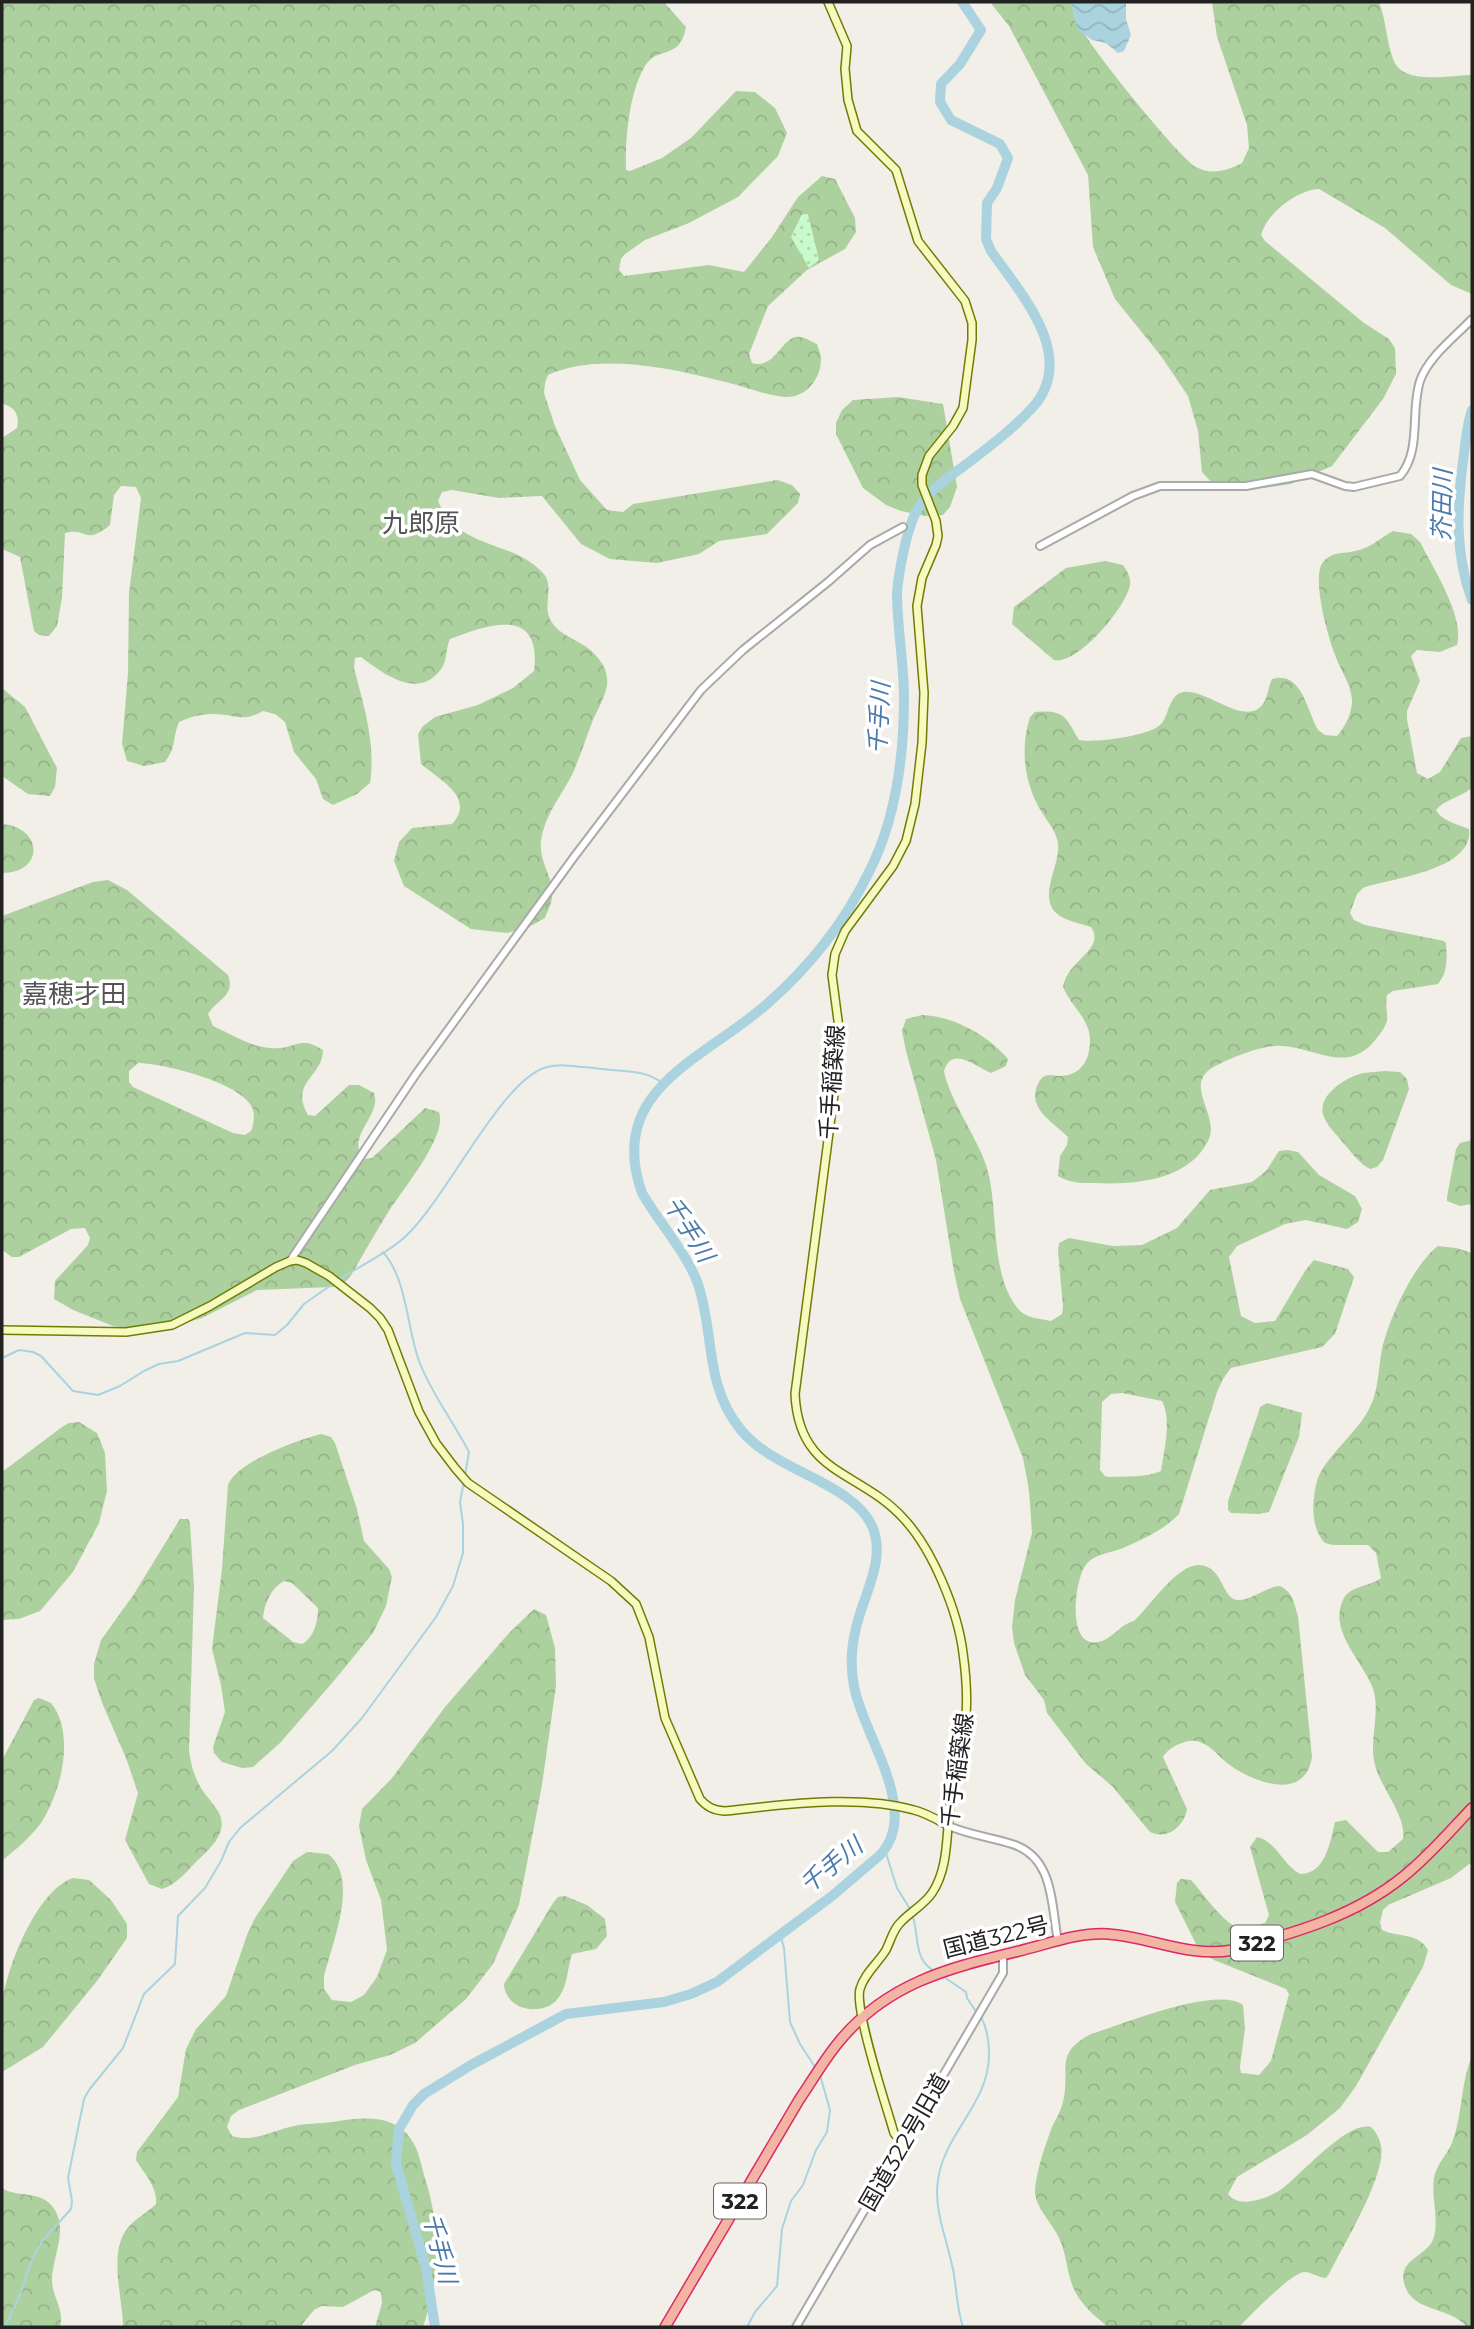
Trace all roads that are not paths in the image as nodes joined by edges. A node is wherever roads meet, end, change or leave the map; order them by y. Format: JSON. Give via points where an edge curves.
{"nodes":[{"id":1,"x":828,"y":2,"type":"edge"},
{"id":2,"x":1472,"y":319,"type":"edge"},
{"id":3,"x":904,"y":527,"type":"dead end"},
{"id":4,"x":1040,"y":546,"type":"dead end"},
{"id":5,"x":290,"y":1261,"type":"junction"},
{"id":6,"x":2,"y":1330,"type":"edge"},
{"id":7,"x":1472,"y":1808,"type":"edge"},
{"id":8,"x":949,"y":1826,"type":"junction"},
{"id":9,"x":1058,"y":1941,"type":"junction"},
{"id":10,"x":1003,"y":1955,"type":"junction"},
{"id":11,"x":863,"y":2018,"type":"junction"},
{"id":12,"x":903,"y":2144,"type":"junction"},
{"id":13,"x":665,"y":2327,"type":"edge"},
{"id":14,"x":796,"y":2327,"type":"edge"}],
"edges":[{"from":1,"to":8,"type":"main road","name":"千手稲築線","via":[[847,46],[848,100],[856,131],[896,170],[918,240],[965,301],[972,340],[963,408],[924,464],[922,475],[938,536],[917,606],[923,693],[915,804],[906,841],[893,866],[845,930],[835,954],[836,1070],[795,1394],[799,1424],[808,1445],[906,1520],[928,1553],[956,1620],[967,1713]]},
{"from":2,"to":4,"type":"street","via":[[1420,379],[1410,462],[1400,476],[1354,487],[1312,474],[1246,486],[1160,486]]},
{"from":3,"to":5,"type":"street","via":[[870,545],[701,690],[416,1074]]},
{"from":5,"to":6,"type":"main road","via":[[172,1325],[127,1332]]},
{"from":5,"to":8,"type":"main road","via":[[306,1263],[329,1276],[380,1318],[419,1412],[436,1443],[468,1483],[611,1581],[636,1604],[649,1637],[664,1718],[705,1805],[724,1811],[808,1804],[885,1805],[927,1815]]},
{"from":7,"to":9,"type":"highway","name":"国道322号","number":"322","via":[[1401,1878],[1332,1920],[1216,1953],[1185,1951],[1111,1934]]},
{"from":8,"to":9,"type":"street","via":[[1012,1843],[1035,1856],[1046,1873]]},
{"from":8,"to":11,"type":"main road","name":"千手稲築線","via":[[943,1865],[931,1895],[899,1923],[859,1990]]},
{"from":9,"to":10,"type":"highway","name":"国道322号","number":"322"},
{"from":10,"to":11,"type":"highway","name":"国道322号","number":"322","via":[[931,1975],[892,1995]]},
{"from":10,"to":12,"type":"street","name":"国道322号旧道","via":[[1003,1973]]},
{"from":11,"to":12,"type":"main road","name":"千手稲築線","via":[[894,2133]]},
{"from":11,"to":13,"type":"highway","name":"国道322号","number":"322","via":[[822,2065]]},
{"from":12,"to":14,"type":"street","name":"国道322号旧道"}]}
